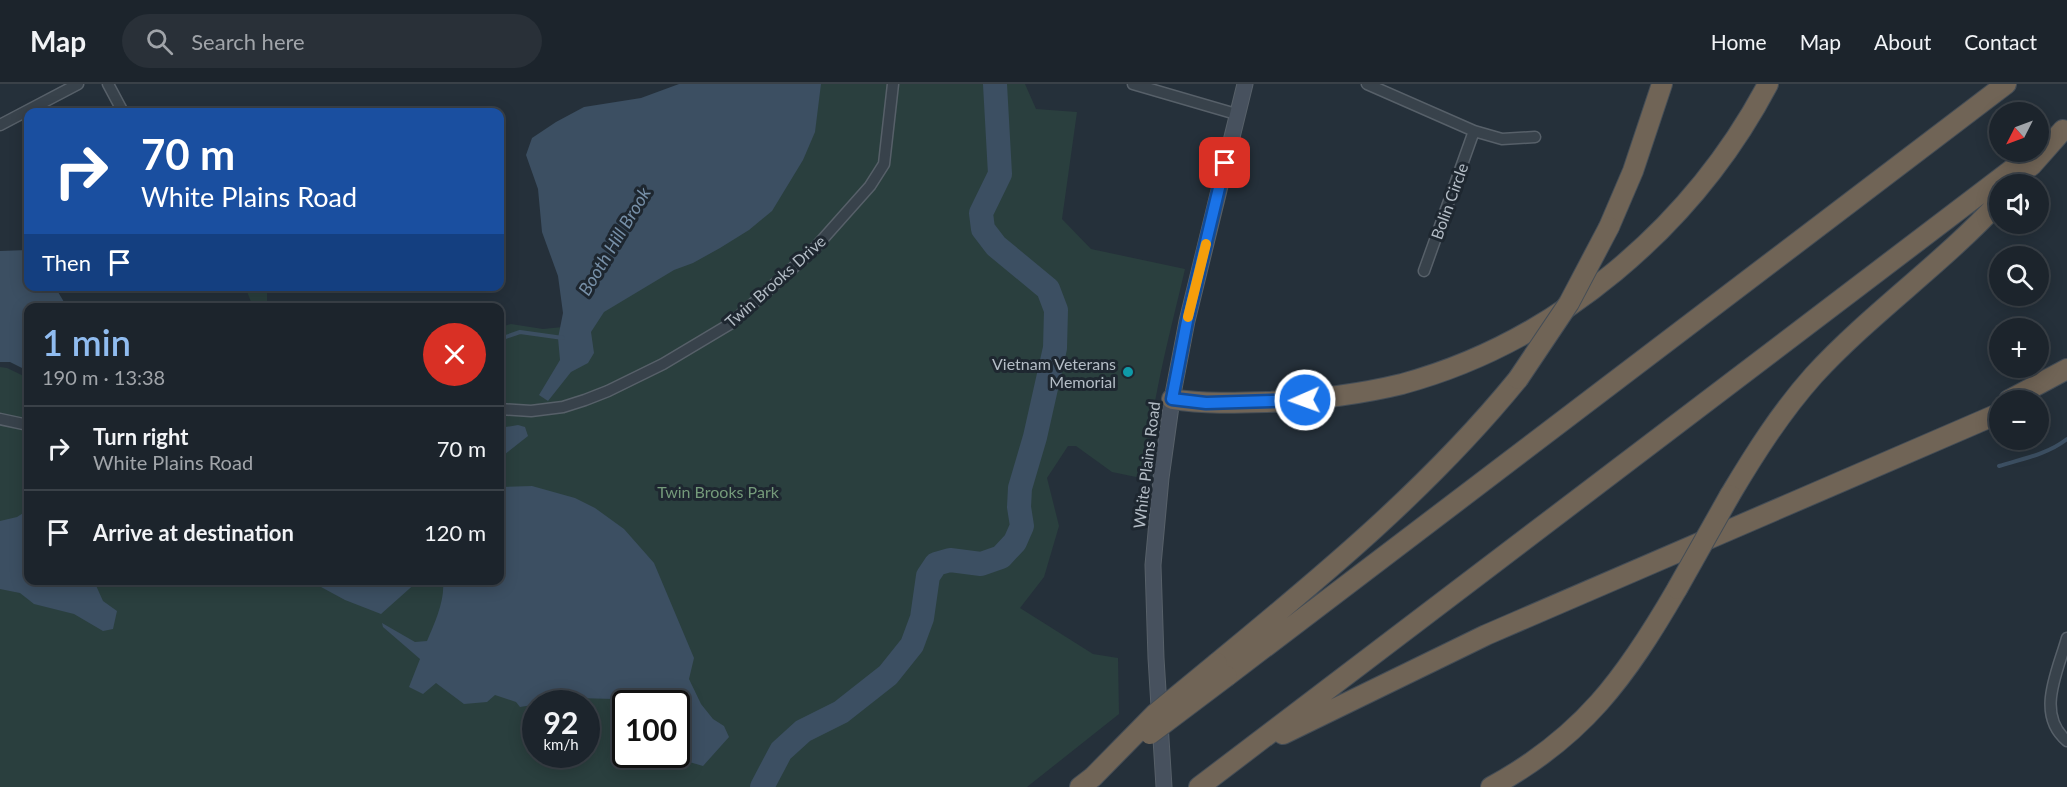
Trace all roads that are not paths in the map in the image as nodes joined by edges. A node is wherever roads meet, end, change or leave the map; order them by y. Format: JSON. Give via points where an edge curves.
{"nodes":[{"id":1,"x":78,"y":84,"type":"edge"},
{"id":2,"x":108,"y":84,"type":"edge"},
{"id":3,"x":893,"y":84,"type":"edge"},
{"id":4,"x":1133,"y":84,"type":"edge"},
{"id":5,"x":1245,"y":84,"type":"edge"},
{"id":6,"x":1367,"y":84,"type":"edge"},
{"id":7,"x":1662,"y":84,"type":"edge"},
{"id":8,"x":1768,"y":84,"type":"edge"},
{"id":9,"x":2006,"y":84,"type":"edge"},
{"id":10,"x":32,"y":108,"type":"edge"},
{"id":11,"x":121,"y":108,"type":"edge"},
{"id":12,"x":24,"y":112,"type":"edge"},
{"id":13,"x":1236,"y":114,"type":"junction"},
{"id":14,"x":0,"y":125,"type":"edge"},
{"id":15,"x":2065,"y":129,"type":"edge"},
{"id":16,"x":1474,"y":131,"type":"junction"},
{"id":17,"x":1535,"y":136,"type":"dead end"},
{"id":18,"x":2049,"y":141,"type":"edge"},
{"id":19,"x":2021,"y":162,"type":"edge"},
{"id":20,"x":2023,"y":174,"type":"edge"},
{"id":21,"x":1989,"y":213,"type":"edge"},
{"id":22,"x":1424,"y":271,"type":"dead end"},
{"id":23,"x":2067,"y":369,"type":"edge"},
{"id":24,"x":2067,"y":384,"type":"edge"},
{"id":25,"x":2028,"y":390,"type":"edge"},
{"id":26,"x":2049,"y":391,"type":"edge"},
{"id":27,"x":1172,"y":399,"type":"junction"},
{"id":28,"x":504,"y":409,"type":"edge"},
{"id":29,"x":1989,"y":410,"type":"edge"},
{"id":30,"x":1989,"y":418,"type":"edge"},
{"id":31,"x":0,"y":419,"type":"edge"},
{"id":32,"x":24,"y":424,"type":"edge"},
{"id":33,"x":1885,"y":462,"type":"junction"},
{"id":34,"x":2067,"y":638,"type":"edge"},
{"id":35,"x":1222,"y":669,"type":"junction"},
{"id":36,"x":2067,"y":741,"type":"edge"},
{"id":37,"x":1240,"y":756,"type":"junction"},
{"id":38,"x":1086,"y":782,"type":"edge"},
{"id":39,"x":1164,"y":787,"type":"edge"},
{"id":40,"x":1199,"y":787,"type":"edge"},
{"id":41,"x":1491,"y":787,"type":"edge"}],
"edges":[{"from":1,"to":10,"type":"street"},
{"from":2,"to":11,"type":"street"},
{"from":3,"to":28,"type":"street","name":"Twin Brooks Drive","via":[[884,164],[870,186],[814,249],[730,324],[663,364],[585,400],[531,411]]},
{"from":4,"to":13,"type":"street"},
{"from":5,"to":13,"type":"main road","name":"White Plains Road"},
{"from":6,"to":16,"type":"street"},
{"from":7,"to":35,"type":"highway","bridge":true,"via":[[1634,171],[1609,227],[1569,303],[1518,378],[1423,482]]},
{"from":8,"to":27,"type":"highway","via":[[1727,150],[1666,224],[1582,297],[1507,342],[1430,375],[1354,394],[1268,402]]},
{"from":9,"to":35,"type":"highway"},
{"from":12,"to":14,"type":"street"},
{"from":13,"to":27,"type":"main road","name":"White Plains Road"},
{"from":15,"to":18,"type":"highway"},
{"from":15,"to":20,"type":"highway"},
{"from":16,"to":17,"type":"street","via":[[1502,139]]},
{"from":16,"to":22,"type":"street","name":"Bolin Circle"},
{"from":19,"to":37,"type":"highway"},
{"from":21,"to":41,"type":"highway","bridge":true,"via":[[1849,340],[1814,375],[1772,427],[1626,672],[1594,710],[1538,759]]},
{"from":23,"to":25,"type":"highway"},
{"from":24,"to":26,"type":"highway"},
{"from":27,"to":39,"type":"main road","name":"White Plains Road","via":[[1153,565]]},
{"from":29,"to":33,"type":"highway"},
{"from":30,"to":33,"type":"highway"},
{"from":31,"to":32,"type":"street"},
{"from":33,"to":37,"type":"highway","via":[[1486,635]]},
{"from":34,"to":36,"type":"street","via":[[2050,696],[2050,713],[2058,732]]},
{"from":35,"to":38,"type":"highway","bridge":true},
{"from":37,"to":40,"type":"highway"}]}
